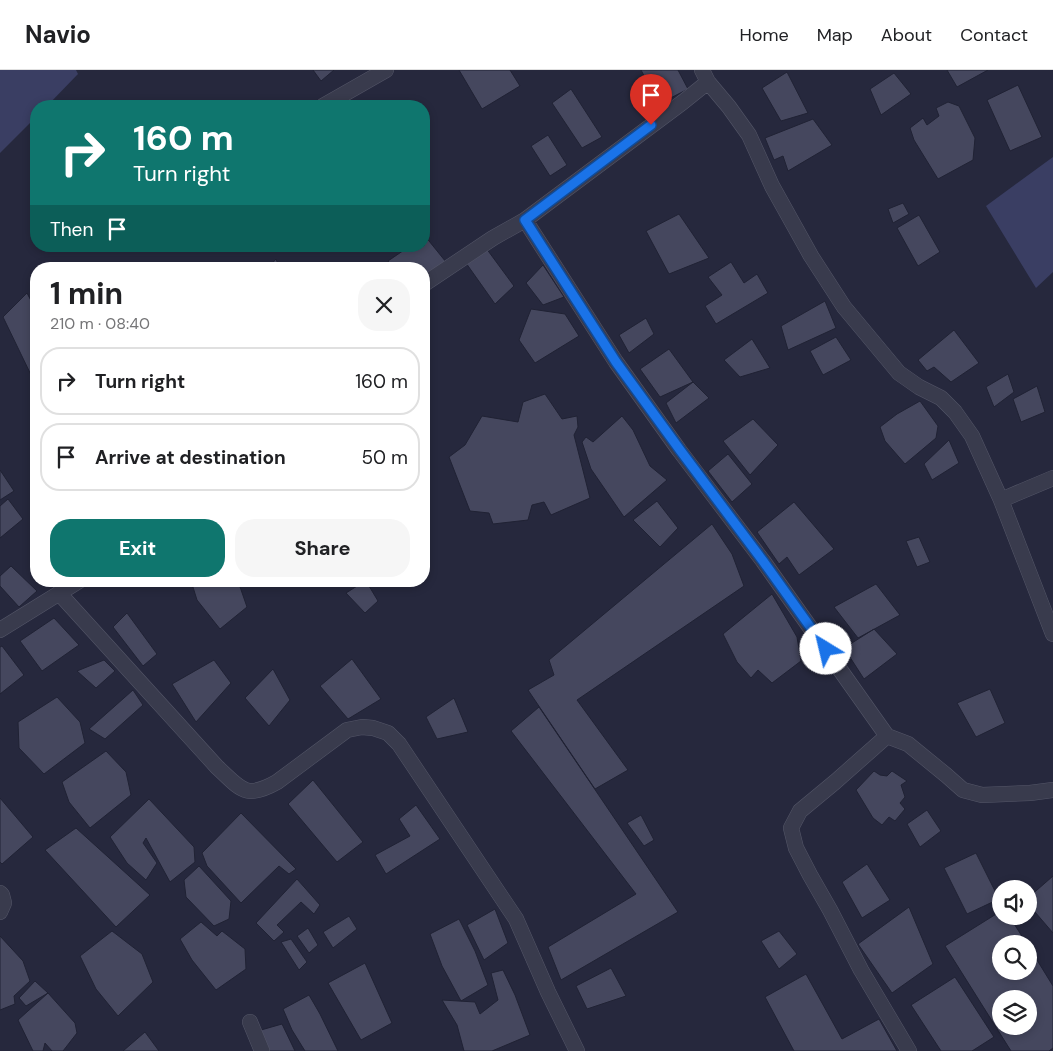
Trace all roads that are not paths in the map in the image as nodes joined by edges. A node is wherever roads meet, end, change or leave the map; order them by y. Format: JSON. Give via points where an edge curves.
{"nodes":[{"id":1,"x":386,"y":70,"type":"edge"},
{"id":2,"x":705,"y":76,"type":"edge"},
{"id":3,"x":334,"y":100,"type":"edge"},
{"id":4,"x":525,"y":220,"type":"junction"},
{"id":5,"x":430,"y":280,"type":"edge"},
{"id":6,"x":1053,"y":478,"type":"edge"},
{"id":7,"x":1001,"y":500,"type":"junction"},
{"id":8,"x":69,"y":587,"type":"edge"},
{"id":9,"x":59,"y":593,"type":"junction"},
{"id":10,"x":0,"y":630,"type":"edge"},
{"id":11,"x":1052,"y":630,"type":"edge"},
{"id":12,"x":887,"y":736,"type":"junction"},
{"id":13,"x":1053,"y":790,"type":"edge"},
{"id":14,"x":0,"y":893,"type":"edge"},
{"id":15,"x":0,"y":912,"type":"edge"},
{"id":16,"x":250,"y":1022,"type":"dead end"},
{"id":17,"x":262,"y":1051,"type":"edge"},
{"id":18,"x":577,"y":1051,"type":"edge"},
{"id":19,"x":909,"y":1051,"type":"edge"}],
"edges":[{"from":1,"to":3,"type":"street"},
{"from":2,"to":4,"type":"street","via":[[683,102]]},
{"from":2,"to":7,"type":"street","via":[[749,135],[772,186],[844,308],[900,373],[941,398],[955,412],[972,436]]},
{"from":4,"to":5,"type":"street"},
{"from":4,"to":12,"type":"street","via":[[616,362]]},
{"from":6,"to":7,"type":"street"},
{"from":7,"to":11,"type":"street"},
{"from":8,"to":9,"type":"street"},
{"from":9,"to":10,"type":"street"},
{"from":9,"to":18,"type":"street","via":[[217,767],[245,791],[254,792],[277,782],[347,730],[362,727],[388,733],[399,744],[516,919]]},
{"from":12,"to":13,"type":"street","via":[[908,744],[964,790],[982,795]]},
{"from":12,"to":19,"type":"street","via":[[800,811],[791,828],[796,848],[810,876]]},
{"from":14,"to":15,"type":"street","via":[[4,903]]},
{"from":16,"to":17,"type":"street"}]}
